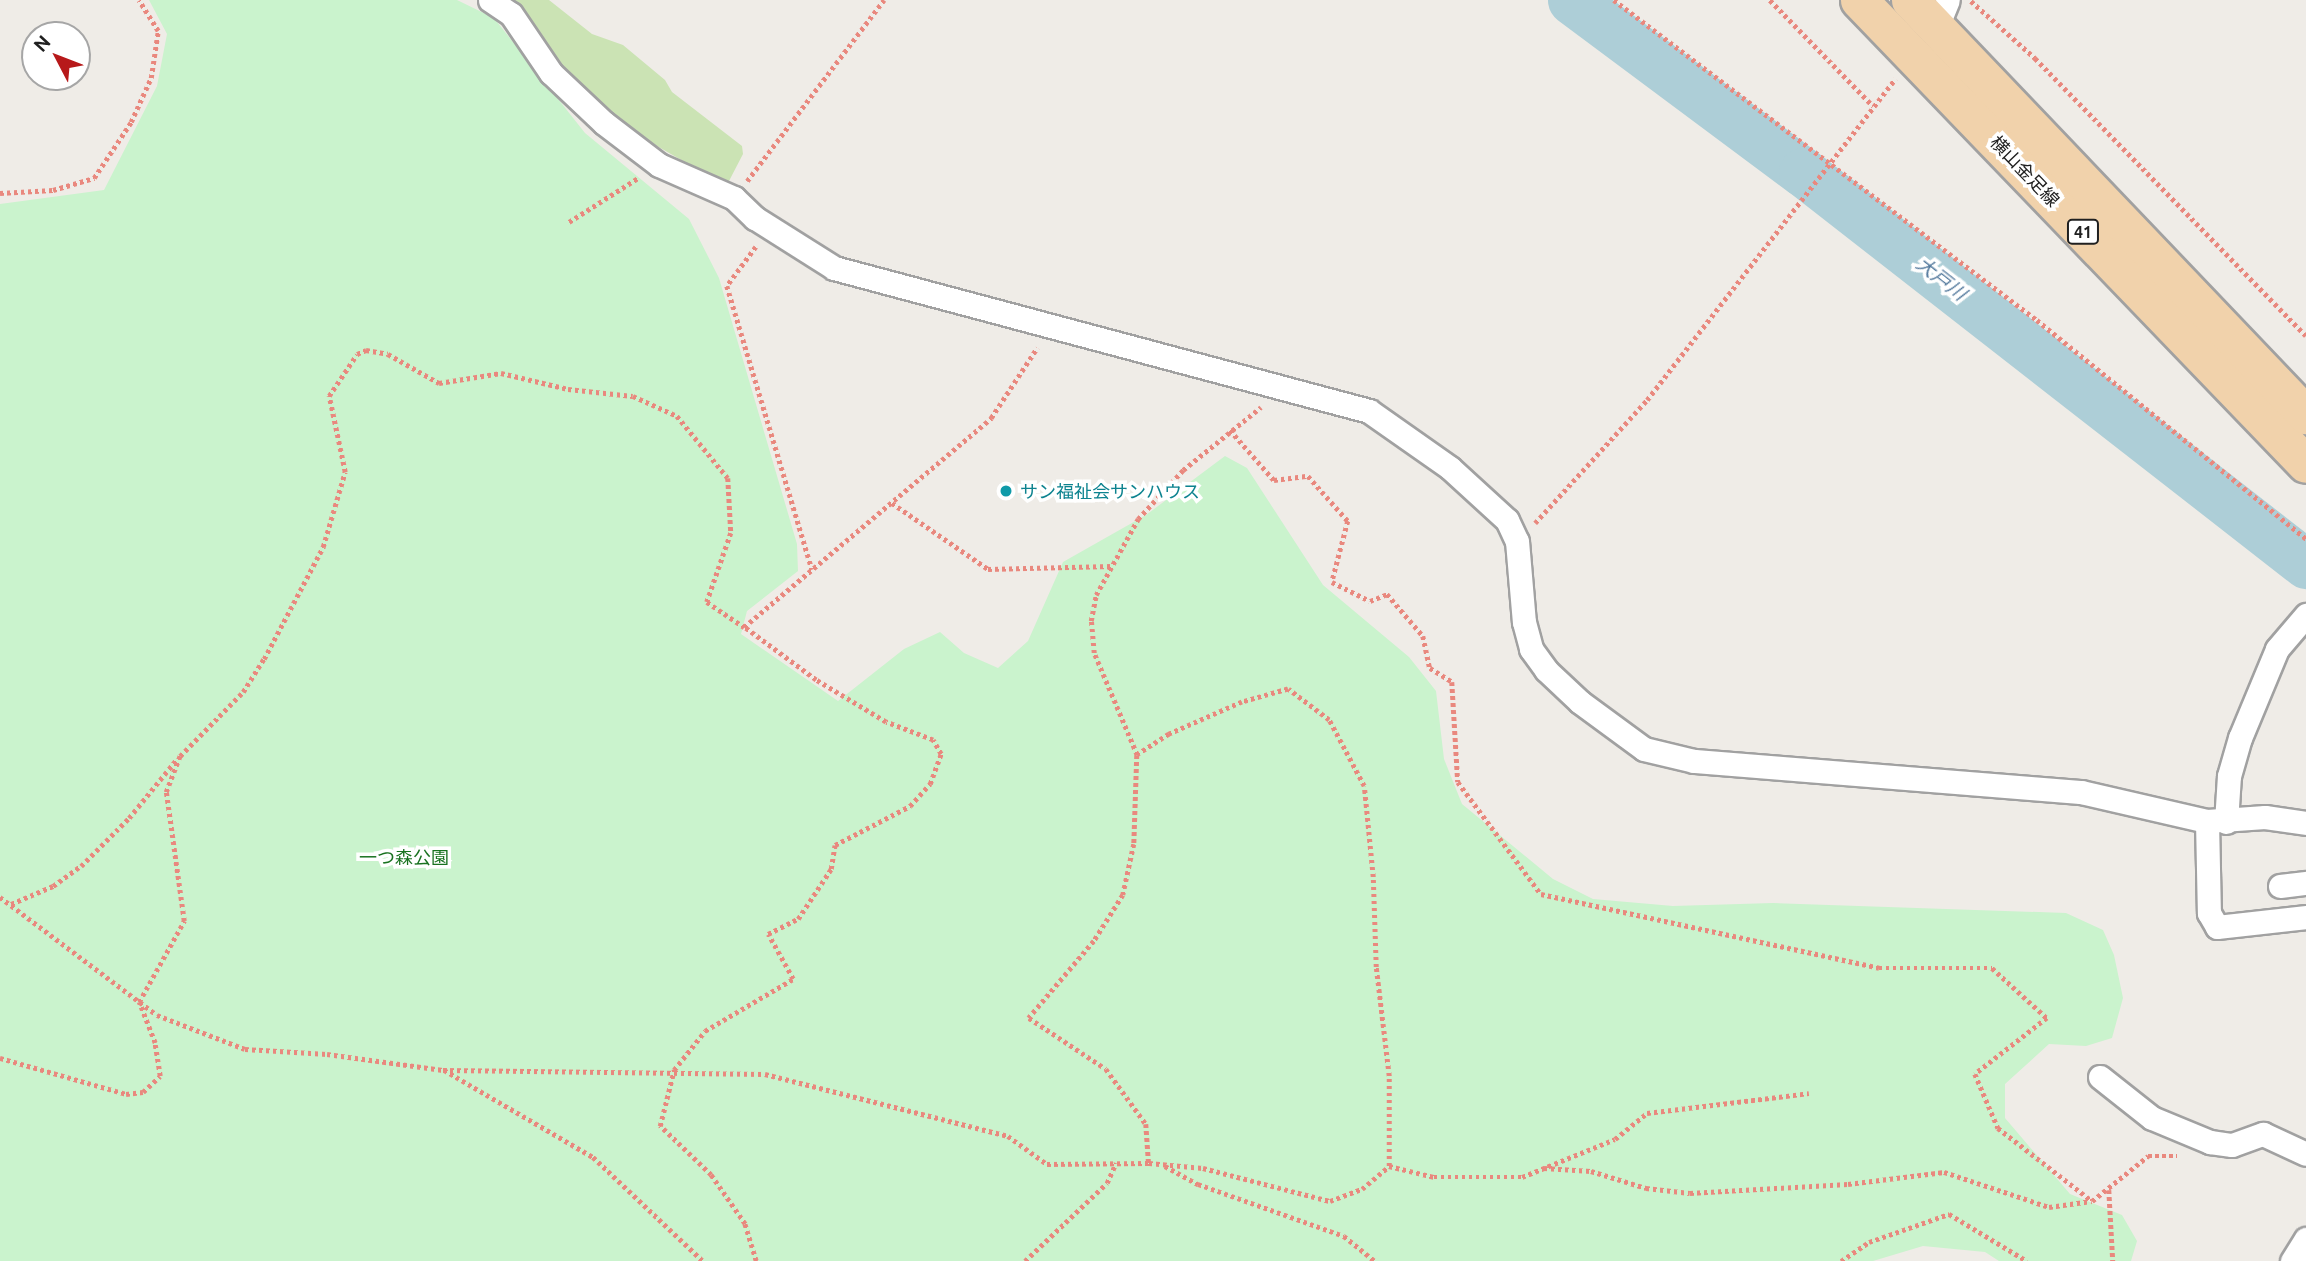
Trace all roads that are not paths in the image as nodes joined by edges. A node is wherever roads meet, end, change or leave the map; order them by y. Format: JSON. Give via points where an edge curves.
{"nodes":[{"id":1,"x":490,"y":0,"type":"edge"},
{"id":2,"x":1858,"y":0,"type":"edge"},
{"id":3,"x":1910,"y":0,"type":"edge"},
{"id":4,"x":1942,"y":13,"type":"edge"},
{"id":5,"x":2306,"y":415,"type":"edge"},
{"id":6,"x":2306,"y":464,"type":"edge"},
{"id":7,"x":2306,"y":615,"type":"edge"},
{"id":8,"x":2217,"y":821,"type":"junction"},
{"id":9,"x":2306,"y":823,"type":"edge"},
{"id":10,"x":2306,"y":883,"type":"edge"},
{"id":11,"x":2280,"y":886,"type":"dead end"},
{"id":12,"x":2306,"y":917,"type":"edge"},
{"id":13,"x":2100,"y":1077,"type":"dead end"},
{"id":14,"x":2306,"y":1154,"type":"edge"},
{"id":15,"x":2306,"y":1239,"type":"edge"},
{"id":16,"x":2292,"y":1261,"type":"edge"}],
"edges":[{"from":1,"to":8,"type":"street","via":[[511,14],[551,72],[604,123],[659,165],[734,198],[770,228],[834,268],[1369,411],[1450,468],[1507,520],[1517,541],[1531,649],[1580,702],[1644,749],[1694,761],[2081,792]]},
{"from":2,"to":6,"type":"main road","name":"横山金足線","number":"41"},
{"from":3,"to":4,"type":"main road","name":"横山金足線","number":"41"},
{"from":4,"to":5,"type":"main road","name":"横山金足線","number":"41"},
{"from":7,"to":8,"type":"street","via":[[2277,649],[2240,738]]},
{"from":8,"to":9,"type":"street","via":[[2266,817]]},
{"from":8,"to":12,"type":"street","via":[[2210,914],[2217,927]]},
{"from":10,"to":11,"type":"street"},
{"from":13,"to":14,"type":"street","via":[[2152,1118],[2210,1142],[2232,1145],[2263,1134]]},
{"from":15,"to":16,"type":"street"}]}
